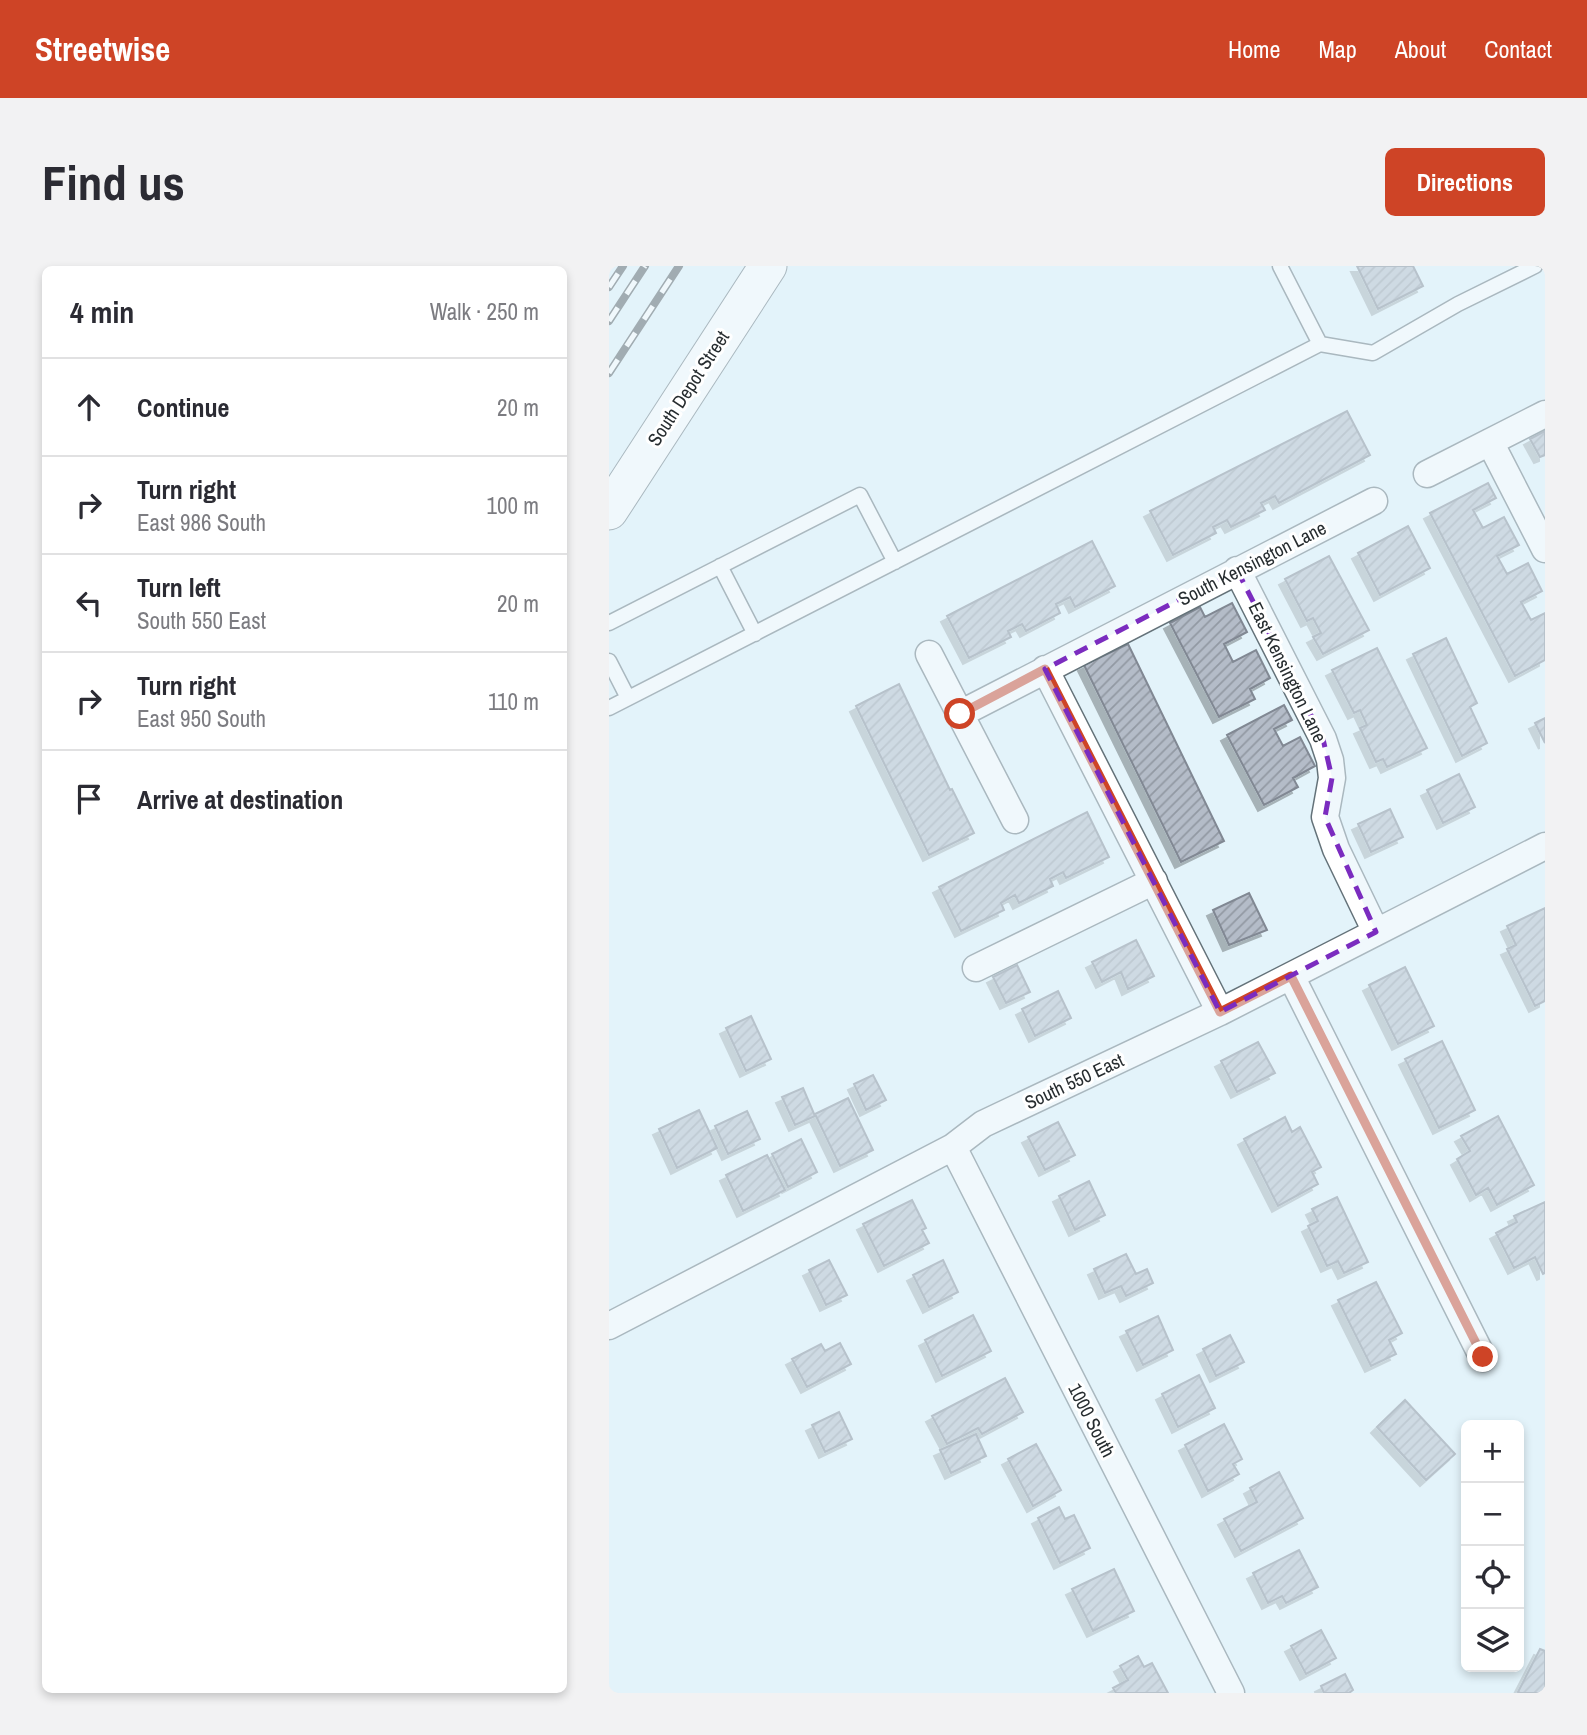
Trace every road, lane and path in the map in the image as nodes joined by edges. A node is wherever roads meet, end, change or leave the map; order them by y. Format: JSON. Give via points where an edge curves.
{"nodes":[{"id":1,"x":768,"y":266,"type":"edge"},
{"id":2,"x":1280,"y":266,"type":"edge"},
{"id":3,"x":1535,"y":266,"type":"edge"},
{"id":4,"x":1320,"y":345,"type":"junction"},
{"id":5,"x":1545,"y":414,"type":"edge"},
{"id":6,"x":1490,"y":442,"type":"junction"},
{"id":7,"x":1427,"y":474,"type":"dead end"},
{"id":8,"x":1374,"y":501,"type":"dead end"},
{"id":9,"x":609,"y":511,"type":"edge"},
{"id":10,"x":1545,"y":549,"type":"edge"},
{"id":11,"x":895,"y":562,"type":"junction"},
{"id":12,"x":720,"y":566,"type":"junction"},
{"id":13,"x":1237,"y":570,"type":"junction"},
{"id":14,"x":609,"y":623,"type":"edge"},
{"id":15,"x":755,"y":634,"type":"junction"},
{"id":16,"x":929,"y":654,"type":"dead end"},
{"id":17,"x":609,"y":661,"type":"edge"},
{"id":18,"x":1045,"y":669,"type":"junction"},
{"id":19,"x":628,"y":698,"type":"junction"},
{"id":20,"x":609,"y":708,"type":"edge"},
{"id":21,"x":960,"y":714,"type":"junction"},
{"id":22,"x":1015,"y":820,"type":"dead end"},
{"id":23,"x":1545,"y":845,"type":"edge"},
{"id":24,"x":1154,"y":881,"type":"junction"},
{"id":25,"x":1376,"y":932,"type":"junction"},
{"id":26,"x":976,"y":968,"type":"dead end"},
{"id":27,"x":1291,"y":976,"type":"junction"},
{"id":28,"x":1220,"y":1012,"type":"junction"},
{"id":29,"x":953,"y":1147,"type":"junction"},
{"id":30,"x":609,"y":1326,"type":"edge"},
{"id":31,"x":1483,"y":1357,"type":"dead end"},
{"id":32,"x":1231,"y":1693,"type":"edge"}],
"edges":[{"from":1,"to":9,"type":"street","name":"South Depot Street"},
{"from":2,"to":4,"type":"lane"},
{"from":3,"to":4,"type":"lane","via":[[1373,353]]},
{"from":4,"to":11,"type":"lane"},
{"from":5,"to":6,"type":"street"},
{"from":6,"to":7,"type":"street"},
{"from":6,"to":10,"type":"street"},
{"from":8,"to":13,"type":"street","name":"South Kensington Lane"},
{"from":11,"to":12,"type":"lane","via":[[860,495]]},
{"from":11,"to":15,"type":"lane"},
{"from":12,"to":14,"type":"lane"},
{"from":12,"to":15,"type":"lane"},
{"from":13,"to":18,"type":"street","name":"South Kensington Lane"},
{"from":13,"to":25,"type":"street","name":"East Kensington Lane","via":[[1323,739],[1332,778],[1325,817]]},
{"from":15,"to":19,"type":"lane"},
{"from":16,"to":21,"type":"street"},
{"from":17,"to":19,"type":"lane"},
{"from":18,"to":21,"type":"street","name":"South Kensington Lane"},
{"from":18,"to":24,"type":"street"},
{"from":19,"to":20,"type":"lane"},
{"from":21,"to":22,"type":"street"},
{"from":23,"to":25,"type":"street","name":"South 550 East"},
{"from":24,"to":26,"type":"street"},
{"from":24,"to":28,"type":"street"},
{"from":25,"to":27,"type":"street","name":"South 550 East"},
{"from":27,"to":28,"type":"street","name":"South 550 East"},
{"from":27,"to":31,"type":"street"},
{"from":28,"to":29,"type":"street","name":"South 550 East","via":[[983,1124]]},
{"from":29,"to":30,"type":"street","name":"South 550 East"},
{"from":29,"to":32,"type":"street","name":"1000 South"}]}
